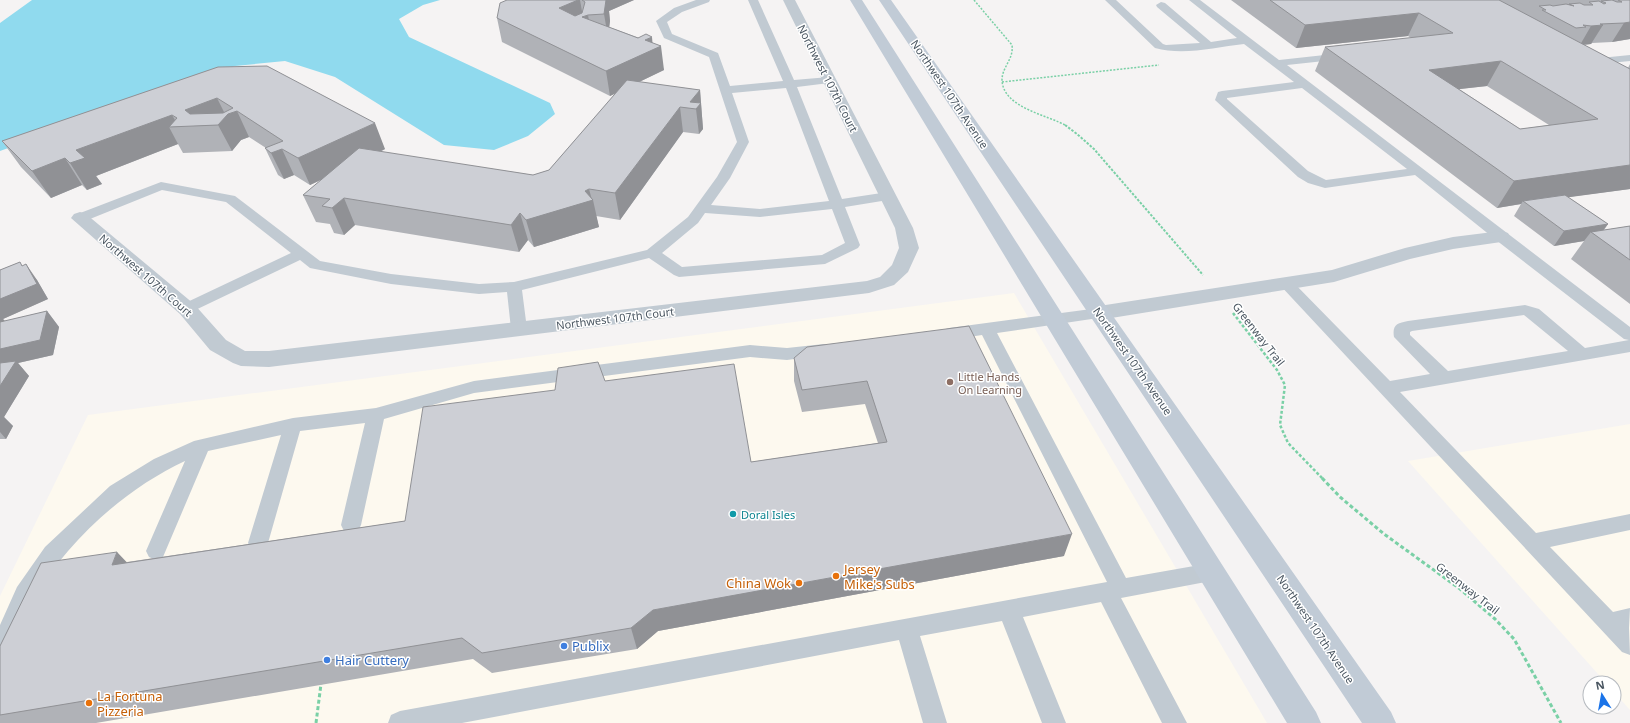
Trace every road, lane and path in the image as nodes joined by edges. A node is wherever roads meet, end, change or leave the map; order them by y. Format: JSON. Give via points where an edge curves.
{"nodes":[{"id":1,"x":705,"y":0,"type":"edge"},
{"id":2,"x":752,"y":0,"type":"edge"},
{"id":3,"x":789,"y":0,"type":"edge"},
{"id":4,"x":856,"y":0,"type":"edge"},
{"id":5,"x":885,"y":0,"type":"edge"},
{"id":6,"x":974,"y":0,"type":"edge"},
{"id":7,"x":1110,"y":0,"type":"edge"},
{"id":8,"x":1195,"y":0,"type":"edge"},
{"id":9,"x":1158,"y":2,"type":"edge"},
{"id":10,"x":1247,"y":40,"type":"junction"},
{"id":11,"x":1208,"y":44,"type":"junction"},
{"id":12,"x":1356,"y":54,"type":"edge"},
{"id":13,"x":1630,"y":58,"type":"edge"},
{"id":14,"x":1278,"y":63,"type":"junction"},
{"id":15,"x":1165,"y":65,"type":"dead end"},
{"id":16,"x":1582,"y":67,"type":"edge"},
{"id":17,"x":829,"y":80,"type":"junction"},
{"id":18,"x":1002,"y":82,"type":"junction"},
{"id":19,"x":790,"y":84,"type":"junction"},
{"id":20,"x":1305,"y":84,"type":"junction"},
{"id":21,"x":725,"y":90,"type":"junction"},
{"id":22,"x":1418,"y":171,"type":"junction"},
{"id":23,"x":888,"y":196,"type":"junction"},
{"id":24,"x":837,"y":204,"type":"junction"},
{"id":25,"x":701,"y":208,"type":"junction"},
{"id":26,"x":80,"y":218,"type":"joint"},
{"id":27,"x":1501,"y":237,"type":"junction"},
{"id":28,"x":652,"y":253,"type":"junction"},
{"id":29,"x":301,"y":254,"type":"junction"},
{"id":30,"x":1286,"y":283,"type":"junction"},
{"id":31,"x":514,"y":287,"type":"junction"},
{"id":32,"x":1218,"y":294,"type":"junction"},
{"id":33,"x":187,"y":309,"type":"junction"},
{"id":34,"x":1099,"y":313,"type":"junction"},
{"id":35,"x":1054,"y":319,"type":"junction"},
{"id":36,"x":519,"y":329,"type":"junction"},
{"id":37,"x":988,"y":329,"type":"junction"},
{"id":38,"x":1630,"y":335,"type":"edge"},
{"id":39,"x":933,"y":336,"type":"edge"},
{"id":40,"x":1630,"y":346,"type":"edge"},
{"id":41,"x":840,"y":349,"type":"edge"},
{"id":42,"x":1582,"y":354,"type":"junction"},
{"id":43,"x":1444,"y":378,"type":"junction"},
{"id":44,"x":1386,"y":388,"type":"junction"},
{"id":45,"x":376,"y":415,"type":"junction"},
{"id":46,"x":293,"y":425,"type":"junction"},
{"id":47,"x":201,"y":446,"type":"junction"},
{"id":48,"x":1630,"y":522,"type":"edge"},
{"id":49,"x":351,"y":525,"type":"dead end"},
{"id":50,"x":258,"y":542,"type":"edge"},
{"id":51,"x":1533,"y":542,"type":"junction"},
{"id":52,"x":156,"y":551,"type":"dead end"},
{"id":53,"x":1211,"y":572,"type":"junction"},
{"id":54,"x":1114,"y":590,"type":"junction"},
{"id":55,"x":1009,"y":610,"type":"junction"},
{"id":56,"x":1630,"y":618,"type":"edge"},
{"id":57,"x":1609,"y":623,"type":"junction"},
{"id":58,"x":907,"y":629,"type":"junction"},
{"id":59,"x":1630,"y":645,"type":"edge"},
{"id":60,"x":0,"y":650,"type":"edge"},
{"id":61,"x":321,"y":684,"type":"dead end"},
{"id":62,"x":316,"y":723,"type":"edge"},
{"id":63,"x":400,"y":723,"type":"edge"},
{"id":64,"x":935,"y":723,"type":"edge"},
{"id":65,"x":1054,"y":723,"type":"edge"},
{"id":66,"x":1175,"y":723,"type":"edge"},
{"id":67,"x":1305,"y":723,"type":"edge"},
{"id":68,"x":1380,"y":723,"type":"edge"},
{"id":69,"x":1562,"y":723,"type":"edge"}],
"edges":[{"from":1,"to":21,"type":"lane","via":[[678,10],[661,20],[668,36],[714,55]]},
{"from":2,"to":19,"type":"lane"},
{"from":3,"to":17,"type":"street","name":"Northwest 107th Court"},
{"from":4,"to":35,"type":"main road"},
{"from":5,"to":34,"type":"main road","name":"Northwest 107th Avenue"},
{"from":6,"to":18,"type":"path","via":[[1012,45],[1013,52],[1003,72]]},
{"from":7,"to":11,"type":"lane","via":[[1159,46],[1182,48]]},
{"from":8,"to":9,"type":"lane","via":[[1178,3]]},
{"from":8,"to":10,"type":"lane"},
{"from":9,"to":11,"type":"lane"},
{"from":10,"to":11,"type":"lane"},
{"from":10,"to":14,"type":"lane"},
{"from":12,"to":14,"type":"lane"},
{"from":13,"to":16,"type":"lane"},
{"from":14,"to":20,"type":"lane"},
{"from":15,"to":18,"type":"path"},
{"from":17,"to":19,"type":"lane"},
{"from":17,"to":23,"type":"street","name":"Northwest 107th Court"},
{"from":18,"to":32,"type":"path","name":"Greenway Trail","via":[[1006,92],[1020,106],[1056,121],[1082,137]]},
{"from":19,"to":21,"type":"lane"},
{"from":19,"to":24,"type":"lane"},
{"from":20,"to":22,"type":"lane"},
{"from":20,"to":22,"type":"lane","via":[[1222,95],[1221,100],[1303,174],[1313,180],[1325,184]]},
{"from":21,"to":25,"type":"lane","via":[[743,142],[723,178]]},
{"from":22,"to":27,"type":"lane"},
{"from":23,"to":24,"type":"lane"},
{"from":23,"to":36,"type":"street","name":"Northwest 107th Court","via":[[904,228],[909,248],[901,268],[886,281],[843,291]]},
{"from":24,"to":25,"type":"lane","via":[[760,213]]},
{"from":24,"to":28,"type":"lane","via":[[852,245],[825,259],[679,272]]},
{"from":25,"to":28,"type":"lane","via":[[693,220]]},
{"from":26,"to":29,"type":"lane","via":[[161,186],[230,199]]},
{"from":26,"to":33,"type":"street","name":"Northwest 107th Court"},
{"from":27,"to":30,"type":"street","via":[[1453,242],[1334,276]]},
{"from":27,"to":38,"type":"lane"},
{"from":28,"to":31,"type":"lane"},
{"from":29,"to":31,"type":"lane","via":[[315,265],[391,279],[479,289]]},
{"from":29,"to":33,"type":"lane"},
{"from":30,"to":32,"type":"street"},
{"from":30,"to":44,"type":"lane"},
{"from":31,"to":36,"type":"lane"},
{"from":32,"to":34,"type":"street"},
{"from":32,"to":69,"type":"path","name":"Greenway Trail","via":[[1277,370],[1285,385],[1280,425],[1288,443],[1351,506],[1495,619],[1514,640]]},
{"from":33,"to":36,"type":"street","name":"Northwest 107th Court","via":[[218,345],[241,358],[269,359]]},
{"from":34,"to":35,"type":"lane"},
{"from":34,"to":68,"type":"main road","name":"Northwest 107th Avenue"},
{"from":35,"to":37,"type":"lane"},
{"from":35,"to":53,"type":"main road"},
{"from":37,"to":39,"type":"lane"},
{"from":37,"to":54,"type":"lane"},
{"from":40,"to":42,"type":"lane"},
{"from":41,"to":45,"type":"lane","via":[[787,354],[750,351],[474,387]]},
{"from":42,"to":43,"type":"lane"},
{"from":42,"to":43,"type":"lane","via":[[1525,310],[1408,326],[1401,330],[1402,337]]},
{"from":43,"to":44,"type":"lane"},
{"from":44,"to":51,"type":"lane"},
{"from":45,"to":46,"type":"lane"},
{"from":45,"to":49,"type":"lane"},
{"from":46,"to":47,"type":"lane"},
{"from":46,"to":50,"type":"lane"},
{"from":47,"to":52,"type":"lane"},
{"from":47,"to":60,"type":"lane","via":[[161,464],[117,492],[52,552],[25,594]]},
{"from":48,"to":51,"type":"lane"},
{"from":51,"to":57,"type":"lane"},
{"from":53,"to":54,"type":"lane"},
{"from":53,"to":67,"type":"main road"},
{"from":54,"to":55,"type":"lane"},
{"from":54,"to":66,"type":"lane"},
{"from":55,"to":58,"type":"lane"},
{"from":55,"to":65,"type":"lane"},
{"from":56,"to":57,"type":"lane"},
{"from":57,"to":59,"type":"lane"},
{"from":58,"to":63,"type":"lane"},
{"from":58,"to":64,"type":"lane"},
{"from":61,"to":62,"type":"path"}]}
